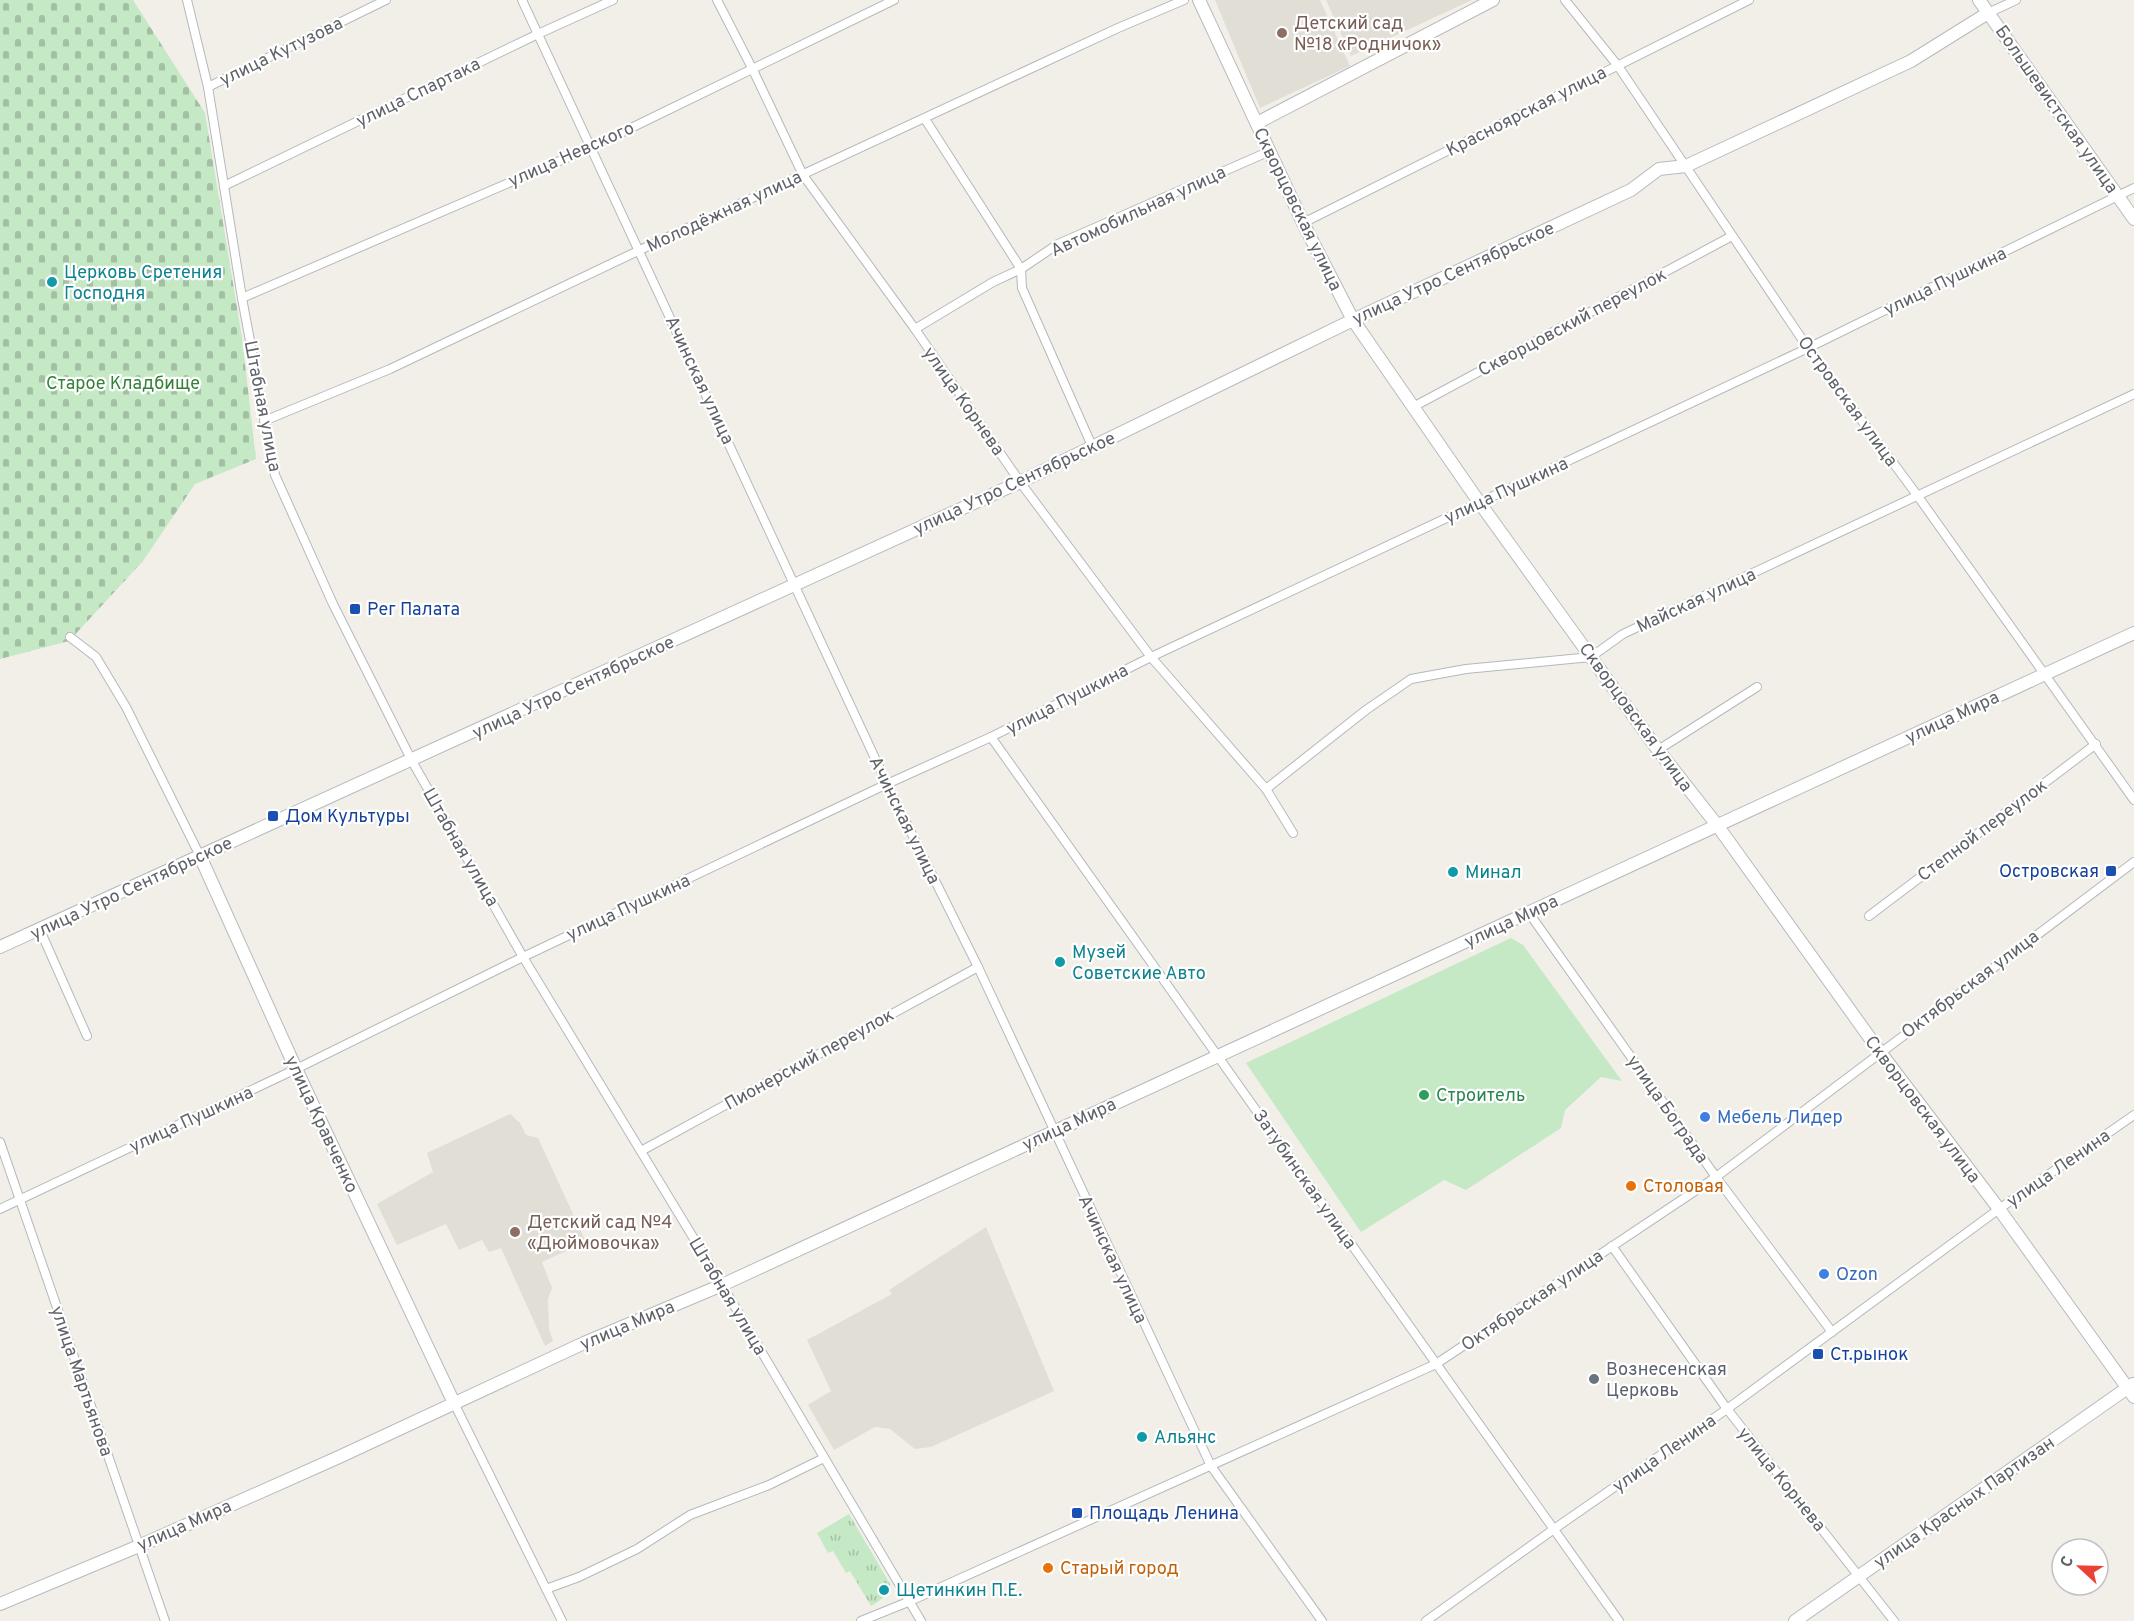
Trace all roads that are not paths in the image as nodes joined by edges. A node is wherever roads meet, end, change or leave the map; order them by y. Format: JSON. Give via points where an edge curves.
{"nodes":[{"id":1,"x":187,"y":0,"type":"edge"},
{"id":2,"x":386,"y":0,"type":"edge"},
{"id":3,"x":522,"y":0,"type":"edge"},
{"id":4,"x":613,"y":0,"type":"edge"},
{"id":5,"x":717,"y":0,"type":"edge"},
{"id":6,"x":894,"y":0,"type":"edge"},
{"id":7,"x":1184,"y":0,"type":"edge"},
{"id":8,"x":1199,"y":0,"type":"edge"},
{"id":9,"x":1493,"y":0,"type":"edge"},
{"id":10,"x":1565,"y":0,"type":"edge"},
{"id":11,"x":1749,"y":0,"type":"edge"},
{"id":12,"x":1979,"y":0,"type":"edge"},
{"id":13,"x":2016,"y":0,"type":"edge"},
{"id":14,"x":1988,"y":13,"type":"junction"},
{"id":15,"x":538,"y":34,"type":"junction"},
{"id":16,"x":1618,"y":66,"type":"junction"},
{"id":17,"x":752,"y":68,"type":"junction"},
{"id":18,"x":208,"y":87,"type":"junction"},
{"id":19,"x":925,"y":119,"type":"junction"},
{"id":20,"x":1257,"y":123,"type":"junction"},
{"id":21,"x":592,"y":147,"type":"junction"},
{"id":22,"x":1270,"y":151,"type":"junction"},
{"id":23,"x":1686,"y":166,"type":"junction"},
{"id":24,"x":803,"y":174,"type":"junction"},
{"id":25,"x":224,"y":186,"type":"junction"},
{"id":26,"x":2134,"y":188,"type":"edge"},
{"id":27,"x":2118,"y":195,"type":"junction"},
{"id":28,"x":2134,"y":219,"type":"edge"},
{"id":29,"x":1303,"y":223,"type":"junction"},
{"id":30,"x":1732,"y":236,"type":"junction"},
{"id":31,"x":640,"y":250,"type":"junction"},
{"id":32,"x":1021,"y":269,"type":"junction"},
{"id":33,"x":242,"y":298,"type":"junction"},
{"id":34,"x":1353,"y":320,"type":"junction"},
{"id":35,"x":915,"y":329,"type":"junction"},
{"id":36,"x":1808,"y":348,"type":"junction"},
{"id":37,"x":2134,"y":394,"type":"edge"},
{"id":38,"x":1413,"y":407,"type":"junction"},
{"id":39,"x":264,"y":421,"type":"junction"},
{"id":40,"x":1092,"y":446,"type":"junction"},
{"id":41,"x":1020,"y":482,"type":"junction"},
{"id":42,"x":1917,"y":495,"type":"junction"},
{"id":43,"x":1479,"y":502,"type":"junction"},
{"id":44,"x":794,"y":586,"type":"junction"},
{"id":45,"x":2134,"y":633,"type":"edge"},
{"id":46,"x":70,"y":637,"type":"dead end"},
{"id":47,"x":1151,"y":657,"type":"junction"},
{"id":48,"x":1591,"y":657,"type":"junction"},
{"id":49,"x":2045,"y":675,"type":"junction"},
{"id":50,"x":1757,"y":687,"type":"dead end"},
{"id":51,"x":991,"y":737,"type":"junction"},
{"id":52,"x":2096,"y":744,"type":"junction"},
{"id":53,"x":1658,"y":750,"type":"junction"},
{"id":54,"x":412,"y":761,"type":"junction"},
{"id":55,"x":887,"y":784,"type":"junction"},
{"id":56,"x":1266,"y":789,"type":"junction"},
{"id":57,"x":2134,"y":800,"type":"edge"},
{"id":58,"x":1717,"y":825,"type":"junction"},
{"id":59,"x":1293,"y":833,"type":"dead end"},
{"id":60,"x":200,"y":856,"type":"junction"},
{"id":61,"x":2134,"y":862,"type":"edge"},
{"id":62,"x":1529,"y":912,"type":"junction"},
{"id":63,"x":1869,"y":916,"type":"dead end"},
{"id":64,"x":40,"y":930,"type":"junction"},
{"id":65,"x":0,"y":947,"type":"edge"},
{"id":66,"x":523,"y":957,"type":"junction"},
{"id":67,"x":978,"y":967,"type":"junction"},
{"id":68,"x":87,"y":1035,"type":"dead end"},
{"id":69,"x":1880,"y":1052,"type":"junction"},
{"id":70,"x":1218,"y":1056,"type":"junction"},
{"id":71,"x":296,"y":1069,"type":"junction"},
{"id":72,"x":2134,"y":1115,"type":"edge"},
{"id":73,"x":1053,"y":1131,"type":"junction"},
{"id":74,"x":0,"y":1142,"type":"edge"},
{"id":75,"x":641,"y":1151,"type":"junction"},
{"id":76,"x":1716,"y":1177,"type":"junction"},
{"id":77,"x":21,"y":1199,"type":"junction"},
{"id":78,"x":0,"y":1209,"type":"edge"},
{"id":79,"x":1999,"y":1209,"type":"junction"},
{"id":80,"x":1612,"y":1246,"type":"junction"},
{"id":81,"x":722,"y":1285,"type":"junction"},
{"id":82,"x":1832,"y":1332,"type":"junction"},
{"id":83,"x":1436,"y":1364,"type":"junction"},
{"id":84,"x":2132,"y":1390,"type":"edge"},
{"id":85,"x":454,"y":1403,"type":"junction"},
{"id":86,"x":1727,"y":1409,"type":"junction"},
{"id":87,"x":824,"y":1458,"type":"junction"},
{"id":88,"x":1211,"y":1466,"type":"junction"},
{"id":89,"x":1554,"y":1529,"type":"junction"},
{"id":90,"x":139,"y":1546,"type":"junction"},
{"id":91,"x":1860,"y":1575,"type":"junction"},
{"id":92,"x":546,"y":1589,"type":"junction"},
{"id":93,"x":908,"y":1602,"type":"junction"},
{"id":94,"x":0,"y":1604,"type":"edge"},
{"id":95,"x":165,"y":1621,"type":"edge"},
{"id":96,"x":562,"y":1621,"type":"edge"},
{"id":97,"x":861,"y":1621,"type":"edge"},
{"id":98,"x":921,"y":1621,"type":"edge"},
{"id":99,"x":1322,"y":1621,"type":"edge"},
{"id":100,"x":1426,"y":1621,"type":"edge"},
{"id":101,"x":1619,"y":1621,"type":"edge"},
{"id":102,"x":1795,"y":1621,"type":"edge"},
{"id":103,"x":1894,"y":1621,"type":"edge"}],
"edges":[{"from":1,"to":18,"type":"street","name":"Штабная улица"},
{"from":2,"to":18,"type":"street","name":"улица Кутузова"},
{"from":3,"to":15,"type":"street","name":"Ачинская улица"},
{"from":4,"to":15,"type":"street","name":"улица Спартака"},
{"from":5,"to":17,"type":"street","name":"улица Корнева"},
{"from":6,"to":17,"type":"street","name":"улица Невского"},
{"from":7,"to":19,"type":"street","name":"Молодёжная улица"},
{"from":8,"to":20,"type":"street","name":"Скворцовская улица"},
{"from":9,"to":20,"type":"street"},
{"from":10,"to":16,"type":"street","name":"Островская улица"},
{"from":11,"to":16,"type":"street","name":"Красноярская улица"},
{"from":12,"to":14,"type":"street","name":"Большевистская улица"},
{"from":13,"to":14,"type":"street","name":"улица Утро Сентябрьское"},
{"from":14,"to":23,"type":"street","name":"улица Утро Сентябрьское","via":[[1911,61]]},
{"from":14,"to":27,"type":"street","name":"Большевистская улица"},
{"from":15,"to":21,"type":"street","name":"Ачинская улица"},
{"from":15,"to":25,"type":"street","name":"улица Спартака"},
{"from":16,"to":23,"type":"street","name":"Островская улица"},
{"from":16,"to":29,"type":"street","name":"Красноярская улица"},
{"from":17,"to":21,"type":"street","name":"улица Невского"},
{"from":17,"to":24,"type":"street","name":"улица Корнева"},
{"from":18,"to":25,"type":"street","name":"Штабная улица"},
{"from":19,"to":24,"type":"street","name":"Молодёжная улица"},
{"from":19,"to":32,"type":"street"},
{"from":20,"to":22,"type":"street","name":"Скворцовская улица"},
{"from":21,"to":31,"type":"street","name":"Ачинская улица"},
{"from":21,"to":33,"type":"street","name":"улица Невского"},
{"from":22,"to":29,"type":"street","name":"Скворцовская улица"},
{"from":22,"to":32,"type":"street","name":"Автомобильная улица","via":[[1058,244]]},
{"from":23,"to":30,"type":"street","name":"Островская улица"},
{"from":23,"to":34,"type":"street","name":"улица Утро Сентябрьское","via":[[1659,169],[1631,190]]},
{"from":24,"to":31,"type":"street","name":"Молодёжная улица"},
{"from":24,"to":35,"type":"street","name":"улица Корнева"},
{"from":25,"to":33,"type":"street","name":"Штабная улица"},
{"from":26,"to":27,"type":"street","name":"улица Пушкина"},
{"from":27,"to":28,"type":"street","name":"Большевистская улица"},
{"from":27,"to":36,"type":"street","name":"улица Пушкина"},
{"from":29,"to":34,"type":"street","name":"Скворцовская улица"},
{"from":30,"to":36,"type":"street","name":"Островская улица"},
{"from":30,"to":38,"type":"street","name":"Скворцовский переулок"},
{"from":31,"to":39,"type":"street","name":"Молодёжная улица","via":[[390,369]]},
{"from":31,"to":44,"type":"street","name":"Ачинская улица"},
{"from":32,"to":35,"type":"street","name":"Автомобильная улица"},
{"from":32,"to":40,"type":"street","via":[[1022,288]]},
{"from":33,"to":39,"type":"street","name":"Штабная улица"},
{"from":34,"to":38,"type":"street","name":"Скворцовская улица"},
{"from":34,"to":40,"type":"street","name":"улица Утро Сентябрьское"},
{"from":35,"to":41,"type":"street","name":"улица Корнева"},
{"from":36,"to":42,"type":"street","name":"Островская улица"},
{"from":36,"to":43,"type":"street","name":"улица Пушкина"},
{"from":37,"to":42,"type":"street","name":"Майская улица"},
{"from":38,"to":43,"type":"street","name":"Скворцовская улица"},
{"from":39,"to":54,"type":"street","name":"Штабная улица","via":[[275,475],[333,604]]},
{"from":40,"to":41,"type":"street","name":"улица Утро Сентябрьское"},
{"from":41,"to":44,"type":"street","name":"улица Утро Сентябрьское"},
{"from":41,"to":47,"type":"street","name":"улица Корнева"},
{"from":42,"to":48,"type":"street","name":"Майская улица","via":[[1623,634]]},
{"from":42,"to":49,"type":"street","name":"Островская улица"},
{"from":43,"to":47,"type":"street","name":"улица Пушкина"},
{"from":43,"to":48,"type":"street","name":"Скворцовская улица"},
{"from":44,"to":54,"type":"street","name":"улица Утро Сентябрьское"},
{"from":44,"to":55,"type":"street","name":"Ачинская улица"},
{"from":45,"to":49,"type":"street","name":"улица Мира"},
{"from":46,"to":60,"type":"street","name":"улица Кравченко","via":[[96,657],[126,707]]},
{"from":47,"to":51,"type":"street","name":"улица Пушкина"},
{"from":47,"to":56,"type":"street","name":"улица Корнева"},
{"from":48,"to":53,"type":"street","name":"Скворцовская улица"},
{"from":48,"to":56,"type":"street","via":[[1466,669],[1411,679]]},
{"from":49,"to":52,"type":"street","name":"Островская улица"},
{"from":49,"to":58,"type":"street","name":"улица Мира"},
{"from":50,"to":53,"type":"street"},
{"from":51,"to":55,"type":"street","name":"улица Пушкина"},
{"from":51,"to":70,"type":"street","name":"Затубинская улица"},
{"from":52,"to":57,"type":"street","name":"Островская улица"},
{"from":52,"to":63,"type":"street","name":"Степной переулок"},
{"from":53,"to":58,"type":"street","name":"Скворцовская улица"},
{"from":54,"to":60,"type":"street","name":"улица Утро Сентябрьское"},
{"from":54,"to":66,"type":"street","name":"Штабная улица"},
{"from":55,"to":66,"type":"street","name":"улица Пушкина"},
{"from":55,"to":67,"type":"street","name":"Ачинская улица"},
{"from":56,"to":59,"type":"street","name":"улица Корнева"},
{"from":58,"to":62,"type":"street","name":"улица Мира"},
{"from":58,"to":69,"type":"street","name":"Скворцовская улица"},
{"from":60,"to":64,"type":"street","name":"улица Утро Сентябрьское"},
{"from":60,"to":71,"type":"street","name":"улица Кравченко"},
{"from":61,"to":69,"type":"street","name":"Октябрьская улица"},
{"from":62,"to":70,"type":"street","name":"улица Мира"},
{"from":62,"to":76,"type":"street","name":"улица Бограда"},
{"from":64,"to":65,"type":"street","name":"улица Утро Сентябрьское"},
{"from":64,"to":68,"type":"street"},
{"from":66,"to":71,"type":"street","name":"улица Пушкина"},
{"from":66,"to":75,"type":"street","name":"Штабная улица"},
{"from":67,"to":73,"type":"street","name":"Ачинская улица"},
{"from":67,"to":75,"type":"street","name":"Пионерский переулок"},
{"from":69,"to":76,"type":"street","name":"Октябрьская улица"},
{"from":69,"to":79,"type":"street","name":"Скворцовская улица"},
{"from":70,"to":73,"type":"street","name":"улица Мира"},
{"from":70,"to":83,"type":"street","name":"Затубинская улица"},
{"from":71,"to":77,"type":"street","name":"улица Пушкина"},
{"from":71,"to":85,"type":"street","name":"улица Кравченко"},
{"from":72,"to":79,"type":"street","name":"улица Ленина"},
{"from":73,"to":81,"type":"street","name":"улица Мира"},
{"from":73,"to":88,"type":"street","name":"Ачинская улица"},
{"from":74,"to":77,"type":"street","name":"улица Мартьянова"},
{"from":75,"to":81,"type":"street","name":"Штабная улица"},
{"from":76,"to":80,"type":"street","name":"Октябрьская улица"},
{"from":76,"to":82,"type":"street","name":"улица Бограда"},
{"from":77,"to":78,"type":"street","name":"улица Пушкина"},
{"from":77,"to":90,"type":"street","name":"улица Мартьянова"},
{"from":79,"to":82,"type":"street","name":"улица Ленина"},
{"from":79,"to":84,"type":"street","name":"Скворцовская улица"},
{"from":80,"to":83,"type":"street","name":"Октябрьская улица"},
{"from":80,"to":86,"type":"street","name":"улица Корнева"},
{"from":81,"to":85,"type":"street","name":"улица Мира"},
{"from":81,"to":87,"type":"street","name":"Штабная улица"},
{"from":82,"to":86,"type":"street","name":"улица Ленина"},
{"from":83,"to":88,"type":"street","name":"Октябрьская улица"},
{"from":83,"to":89,"type":"street","name":"Затубинская улица"},
{"from":84,"to":91,"type":"street","name":"улица Красных Партизан"},
{"from":85,"to":90,"type":"street","name":"улица Мира"},
{"from":85,"to":92,"type":"street","name":"улица Кравченко"},
{"from":86,"to":89,"type":"street","name":"улица Ленина"},
{"from":86,"to":91,"type":"street","name":"улица Корнева"},
{"from":87,"to":92,"type":"street","via":[[769,1485],[690,1515],[637,1549]]},
{"from":87,"to":93,"type":"street","name":"Штабная улица"},
{"from":88,"to":93,"type":"street","name":"Октябрьская улица"},
{"from":88,"to":99,"type":"street","name":"Ачинская улица"},
{"from":89,"to":100,"type":"street","name":"улица Ленина"},
{"from":89,"to":101,"type":"street","name":"Затубинская улица"},
{"from":90,"to":94,"type":"street","name":"улица Мира"},
{"from":90,"to":95,"type":"street","name":"улица Мартьянова"},
{"from":91,"to":102,"type":"street","name":"улица Красных Партизан"},
{"from":91,"to":103,"type":"street","name":"улица Корнева"},
{"from":92,"to":96,"type":"street","name":"улица Кравченко"},
{"from":93,"to":97,"type":"street","name":"Октябрьская улица"},
{"from":93,"to":98,"type":"street","name":"Штабная улица"}]}
